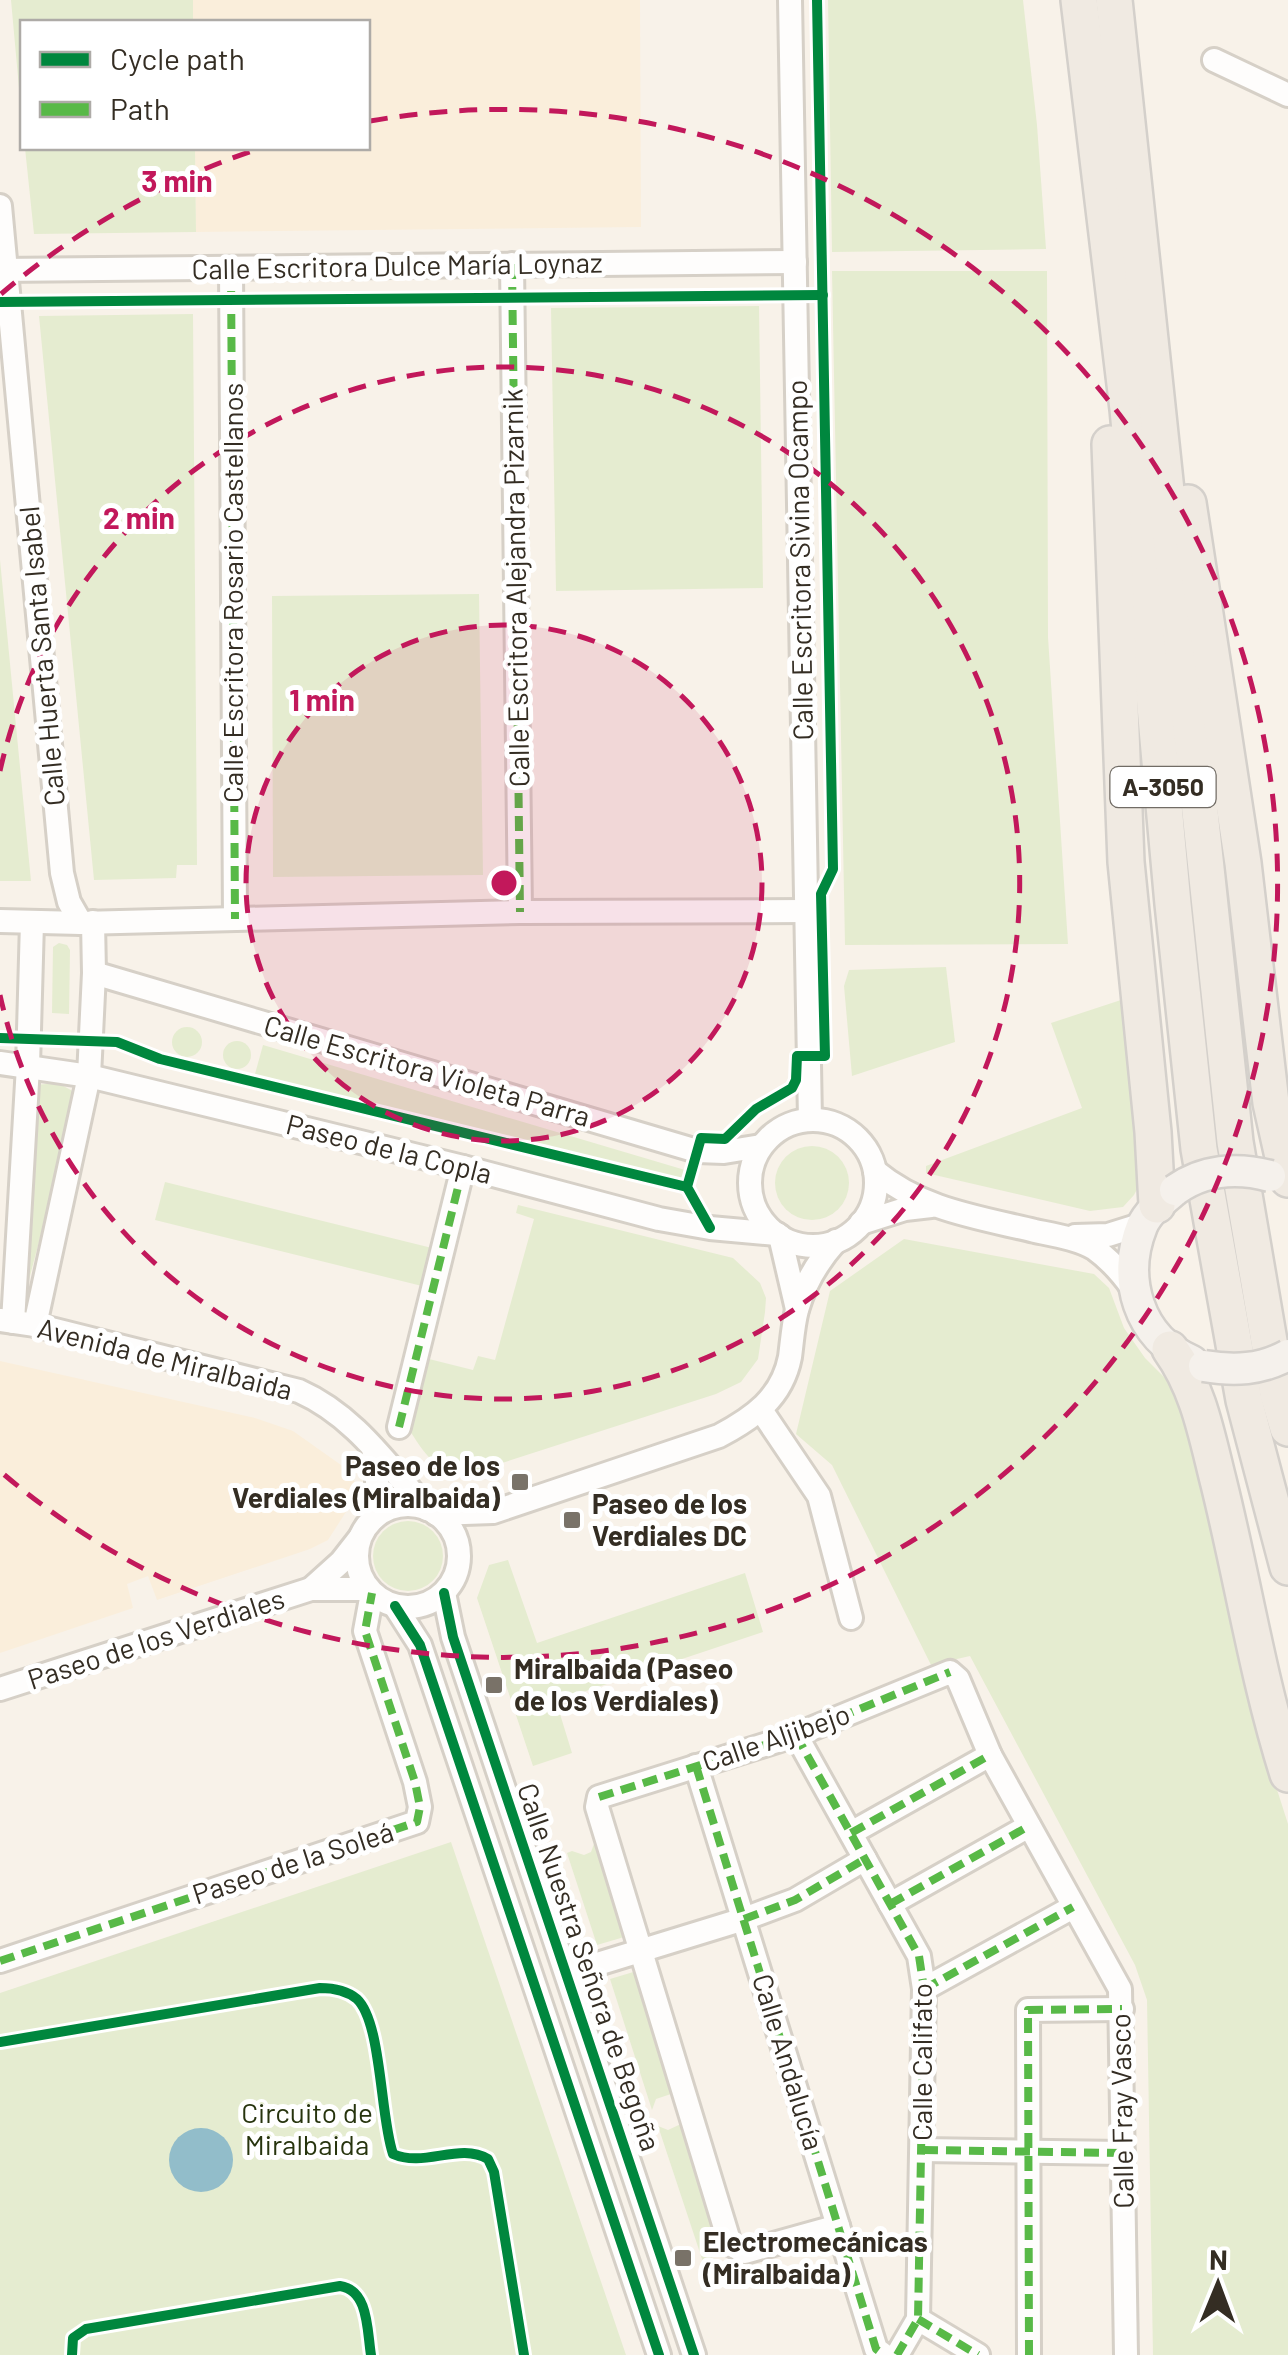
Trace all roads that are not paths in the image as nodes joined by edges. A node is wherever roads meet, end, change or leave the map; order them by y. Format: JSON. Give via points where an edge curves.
{"nodes":[{"id":1,"x":790,"y":0,"type":"edge"},
{"id":2,"x":1080,"y":0,"type":"edge"},
{"id":3,"x":1114,"y":0,"type":"edge"},
{"id":4,"x":1214,"y":60,"type":"dead end"},
{"id":5,"x":1288,"y":95,"type":"edge"},
{"id":6,"x":0,"y":206,"type":"edge"},
{"id":7,"x":1120,"y":217,"type":"junction"},
{"id":8,"x":795,"y":262,"type":"junction"},
{"id":9,"x":512,"y":264,"type":"junction"},
{"id":10,"x":231,"y":268,"type":"junction"},
{"id":11,"x":3,"y":270,"type":"edge"},
{"id":12,"x":807,"y":911,"type":"junction"},
{"id":13,"x":520,"y":912,"type":"junction"},
{"id":14,"x":235,"y":919,"type":"junction"},
{"id":15,"x":0,"y":920,"type":"edge"},
{"id":16,"x":32,"y":922,"type":"junction"},
{"id":17,"x":87,"y":923,"type":"junction"},
{"id":18,"x":94,"y":973,"type":"junction"},
{"id":19,"x":1288,"y":1002,"type":"edge"},
{"id":20,"x":1268,"y":1061,"type":"junction"},
{"id":21,"x":0,"y":1063,"type":"edge"},
{"id":22,"x":28,"y":1066,"type":"junction"},
{"id":23,"x":89,"y":1076,"type":"junction"},
{"id":24,"x":810,"y":1120,"type":"junction"},
{"id":25,"x":761,"y":1146,"type":"junction"},
{"id":26,"x":463,"y":1167,"type":"junction"},
{"id":27,"x":875,"y":1170,"type":"junction"},
{"id":28,"x":1282,"y":1180,"type":"edge"},
{"id":29,"x":931,"y":1206,"type":"junction"},
{"id":30,"x":1158,"y":1206,"type":"junction"},
{"id":31,"x":861,"y":1223,"type":"junction"},
{"id":32,"x":778,"y":1235,"type":"junction"},
{"id":33,"x":1056,"y":1236,"type":"junction"},
{"id":34,"x":836,"y":1241,"type":"junction"},
{"id":35,"x":1133,"y":1289,"type":"junction"},
{"id":36,"x":797,"y":1310,"type":"junction"},
{"id":37,"x":16,"y":1322,"type":"edge"},
{"id":38,"x":1170,"y":1349,"type":"junction"},
{"id":39,"x":1288,"y":1355,"type":"edge"},
{"id":40,"x":761,"y":1410,"type":"junction"},
{"id":41,"x":398,"y":1427,"type":"dead end"},
{"id":42,"x":1288,"y":1428,"type":"edge"},
{"id":43,"x":372,"y":1446,"type":"junction"},
{"id":44,"x":432,"y":1512,"type":"junction"},
{"id":45,"x":493,"y":1512,"type":"junction"},
{"id":46,"x":374,"y":1518,"type":"junction"},
{"id":47,"x":1231,"y":1532,"type":"junction"},
{"id":48,"x":360,"y":1540,"type":"junction"},
{"id":49,"x":458,"y":1549,"type":"junction"},
{"id":50,"x":1288,"y":1567,"type":"edge"},
{"id":51,"x":311,"y":1589,"type":"junction"},
{"id":52,"x":370,"y":1591,"type":"junction"},
{"id":53,"x":444,"y":1593,"type":"junction"},
{"id":54,"x":394,"y":1606,"type":"junction"},
{"id":55,"x":851,"y":1618,"type":"dead end"},
{"id":56,"x":950,"y":1672,"type":"joint"},
{"id":57,"x":0,"y":1689,"type":"edge"},
{"id":58,"x":1288,"y":1699,"type":"edge"},
{"id":59,"x":796,"y":1735,"type":"junction"},
{"id":60,"x":990,"y":1756,"type":"junction"},
{"id":61,"x":696,"y":1766,"type":"junction"},
{"id":62,"x":1288,"y":1774,"type":"edge"},
{"id":63,"x":599,"y":1797,"type":"joint"},
{"id":64,"x":1028,"y":1826,"type":"junction"},
{"id":65,"x":851,"y":1833,"type":"junction"},
{"id":66,"x":865,"y":1858,"type":"junction"},
{"id":67,"x":890,"y":1904,"type":"junction"},
{"id":68,"x":1073,"y":1907,"type":"junction"},
{"id":69,"x":744,"y":1920,"type":"junction"},
{"id":70,"x":640,"y":1951,"type":"junction"},
{"id":71,"x":0,"y":1961,"type":"edge"},
{"id":72,"x":564,"y":1964,"type":"junction"},
{"id":73,"x":924,"y":1989,"type":"junction"},
{"id":74,"x":1122,"y":2009,"type":"junction"},
{"id":75,"x":923,"y":2150,"type":"junction"},
{"id":76,"x":1028,"y":2152,"type":"junction"},
{"id":77,"x":1123,"y":2153,"type":"junction"},
{"id":78,"x":838,"y":2226,"type":"junction"},
{"id":79,"x":918,"y":2319,"type":"junction"},
{"id":80,"x":659,"y":2355,"type":"edge"},
{"id":81,"x":694,"y":2355,"type":"edge"},
{"id":82,"x":884,"y":2355,"type":"edge"},
{"id":83,"x":897,"y":2355,"type":"edge"},
{"id":84,"x":978,"y":2355,"type":"edge"},
{"id":85,"x":1029,"y":2355,"type":"edge"},
{"id":86,"x":1126,"y":2355,"type":"edge"}],
"edges":[{"from":1,"to":8,"type":"street","name":"Calle Escritora Sivina Ocampo"},
{"from":2,"to":7,"type":"highway","number":"A-3050"},
{"from":3,"to":7,"type":"highway","number":"A-3050"},
{"from":4,"to":5,"type":"street"},
{"from":6,"to":11,"type":"street","name":"Calle Huerta Santa Isabel"},
{"from":7,"to":20,"type":"highway","via":[[1184,480]]},
{"from":7,"to":30,"type":"highway","via":[[1114,586],[1126,862]]},
{"from":7,"to":42,"type":"highway","number":"A-3050","via":[[1235,1142]]},
{"from":7,"to":50,"type":"highway","number":"A-3050","via":[[1128,410],[1199,1149],[1244,1400]]},
{"from":8,"to":9,"type":"street","name":"Calle Escritora Dulce María Loynaz"},
{"from":8,"to":12,"type":"street","name":"Calle Escritora Sivina Ocampo"},
{"from":9,"to":10,"type":"street","name":"Calle Escritora Dulce María Loynaz"},
{"from":9,"to":13,"type":"street","name":"Calle Escritora Alejandra Pizarnik"},
{"from":10,"to":11,"type":"street","name":"Calle Escritora Dulce María Loynaz"},
{"from":10,"to":14,"type":"street","name":"Calle Escritora Rosario Castellanos"},
{"from":11,"to":17,"type":"street","name":"Calle Huerta Santa Isabel","via":[[62,872],[69,902]]},
{"from":12,"to":13,"type":"street"},
{"from":12,"to":24,"type":"street","name":"Calle Escritora Sivina Ocampo"},
{"from":13,"to":14,"type":"street"},
{"from":14,"to":17,"type":"street"},
{"from":15,"to":16,"type":"street"},
{"from":16,"to":17,"type":"street"},
{"from":16,"to":22,"type":"street"},
{"from":17,"to":18,"type":"street","name":"Calle Huerta Santa Isabel"},
{"from":18,"to":23,"type":"street","name":"Calle Huerta Santa Isabel"},
{"from":18,"to":25,"type":"street","name":"Calle Escritora Violeta Parra","via":[[697,1151]]},
{"from":19,"to":20,"type":"highway"},
{"from":20,"to":28,"type":"highway"},
{"from":21,"to":22,"type":"street","name":"Paseo de la Copla"},
{"from":22,"to":23,"type":"street","name":"Paseo de la Copla"},
{"from":22,"to":37,"type":"street"},
{"from":23,"to":26,"type":"street","name":"Paseo de la Copla"},
{"from":23,"to":37,"type":"street","name":"Calle Huerta Santa Isabel"},
{"from":24,"to":25,"type":"street","via":[[791,1123]]},
{"from":24,"to":27,"type":"street","via":[[844,1128]]},
{"from":25,"to":32,"type":"street","via":[[750,1194]]},
{"from":26,"to":32,"type":"street","name":"Paseo de la Copla","via":[[659,1219]]},
{"from":26,"to":41,"type":"street"},
{"from":27,"to":29,"type":"street"},
{"from":27,"to":31,"type":"street","via":[[876,1189]]},
{"from":28,"to":30,"type":"main road","bridge":true,"via":[[1226,1170],[1188,1181]]},
{"from":29,"to":31,"type":"street"},
{"from":29,"to":33,"type":"street"},
{"from":30,"to":33,"type":"street","via":[[1108,1236]]},
{"from":30,"to":35,"type":"main road","via":[[1133,1260]]},
{"from":31,"to":34,"type":"street"},
{"from":32,"to":34,"type":"street","via":[[807,1245]]},
{"from":32,"to":36,"type":"street"},
{"from":33,"to":35,"type":"street","via":[[1094,1248]]},
{"from":34,"to":36,"type":"street"},
{"from":35,"to":38,"type":"main road","via":[[1143,1318]]},
{"from":36,"to":40,"type":"street","via":[[782,1381]]},
{"from":37,"to":43,"type":"street","name":"Avenida de Miralbaida","via":[[299,1391],[338,1412]]},
{"from":38,"to":39,"type":"main road","bridge":true,"via":[[1222,1369],[1253,1368]]},
{"from":38,"to":47,"type":"highway","via":[[1193,1388]]},
{"from":40,"to":45,"type":"street","via":[[718,1436]]},
{"from":40,"to":55,"type":"street","via":[[819,1496]]},
{"from":43,"to":44,"type":"street","name":"Avenida de Miralbaida"},
{"from":43,"to":46,"type":"street","via":[[378,1470]]},
{"from":44,"to":45,"type":"street"},
{"from":44,"to":46,"type":"street","via":[[399,1506]]},
{"from":44,"to":49,"type":"street","via":[[447,1524]]},
{"from":45,"to":49,"type":"street"},
{"from":46,"to":48,"type":"street"},
{"from":47,"to":58,"type":"highway"},
{"from":47,"to":62,"type":"highway","via":[[1268,1712]]},
{"from":48,"to":51,"type":"street","name":"Paseo de los Verdiales"},
{"from":48,"to":52,"type":"street","via":[[356,1556]]},
{"from":49,"to":53,"type":"street"},
{"from":51,"to":52,"type":"street","name":"Paseo de los Verdiales"},
{"from":51,"to":57,"type":"street","name":"Paseo de los Verdiales"},
{"from":52,"to":54,"type":"street"},
{"from":52,"to":71,"type":"street","name":"Paseo de la Soleá","via":[[366,1631],[415,1782],[418,1822]]},
{"from":53,"to":54,"type":"street","via":[[429,1603]]},
{"from":53,"to":72,"type":"street","name":"Calle Nuestra Señora de Begoña"},
{"from":54,"to":80,"type":"street","name":"Calle Nuestra Señora de Begoña","via":[[420,1645]]},
{"from":56,"to":59,"type":"street","name":"Calle Aljibejo"},
{"from":56,"to":60,"type":"street","name":"Calle Fray Vasco"},
{"from":59,"to":61,"type":"street","name":"Calle Aljibejo"},
{"from":59,"to":65,"type":"street","name":"Calle Califato"},
{"from":60,"to":64,"type":"street","name":"Calle Fray Vasco"},
{"from":60,"to":65,"type":"street"},
{"from":61,"to":63,"type":"street","name":"Calle Aljibejo"},
{"from":61,"to":69,"type":"street","name":"Calle Andalucía"},
{"from":63,"to":70,"type":"street","name":"Calle Nuestra Señora de Begoña"},
{"from":64,"to":67,"type":"street"},
{"from":64,"to":68,"type":"street","name":"Calle Fray Vasco"},
{"from":65,"to":66,"type":"street","name":"Calle Califato"},
{"from":66,"to":67,"type":"street","name":"Calle Califato"},
{"from":66,"to":69,"type":"street","via":[[795,1900]]},
{"from":67,"to":73,"type":"street","name":"Calle Califato","via":[[920,1956]]},
{"from":68,"to":73,"type":"street"},
{"from":68,"to":74,"type":"street","name":"Calle Fray Vasco","via":[[1120,1989]]},
{"from":69,"to":70,"type":"street"},
{"from":69,"to":78,"type":"street","name":"Calle Andalucía"},
{"from":70,"to":72,"type":"street","via":[[591,1966]]},
{"from":70,"to":78,"type":"street","name":"Calle Nuestra Señora de Begoña","via":[[730,2244],[746,2252]]},
{"from":72,"to":81,"type":"street","name":"Calle Nuestra Señora de Begoña"},
{"from":73,"to":75,"type":"street","name":"Calle Califato"},
{"from":74,"to":76,"type":"street","via":[[1028,2010]]},
{"from":74,"to":77,"type":"street","name":"Calle Fray Vasco"},
{"from":75,"to":76,"type":"street"},
{"from":75,"to":79,"type":"street","name":"Calle Califato"},
{"from":76,"to":77,"type":"street"},
{"from":76,"to":85,"type":"street"},
{"from":77,"to":86,"type":"street","name":"Calle Fray Vasco"},
{"from":78,"to":82,"type":"street","name":"Calle Andalucía","via":[[876,2349]]},
{"from":79,"to":83,"type":"street","name":"Calle Califato"},
{"from":79,"to":84,"type":"street"}]}
